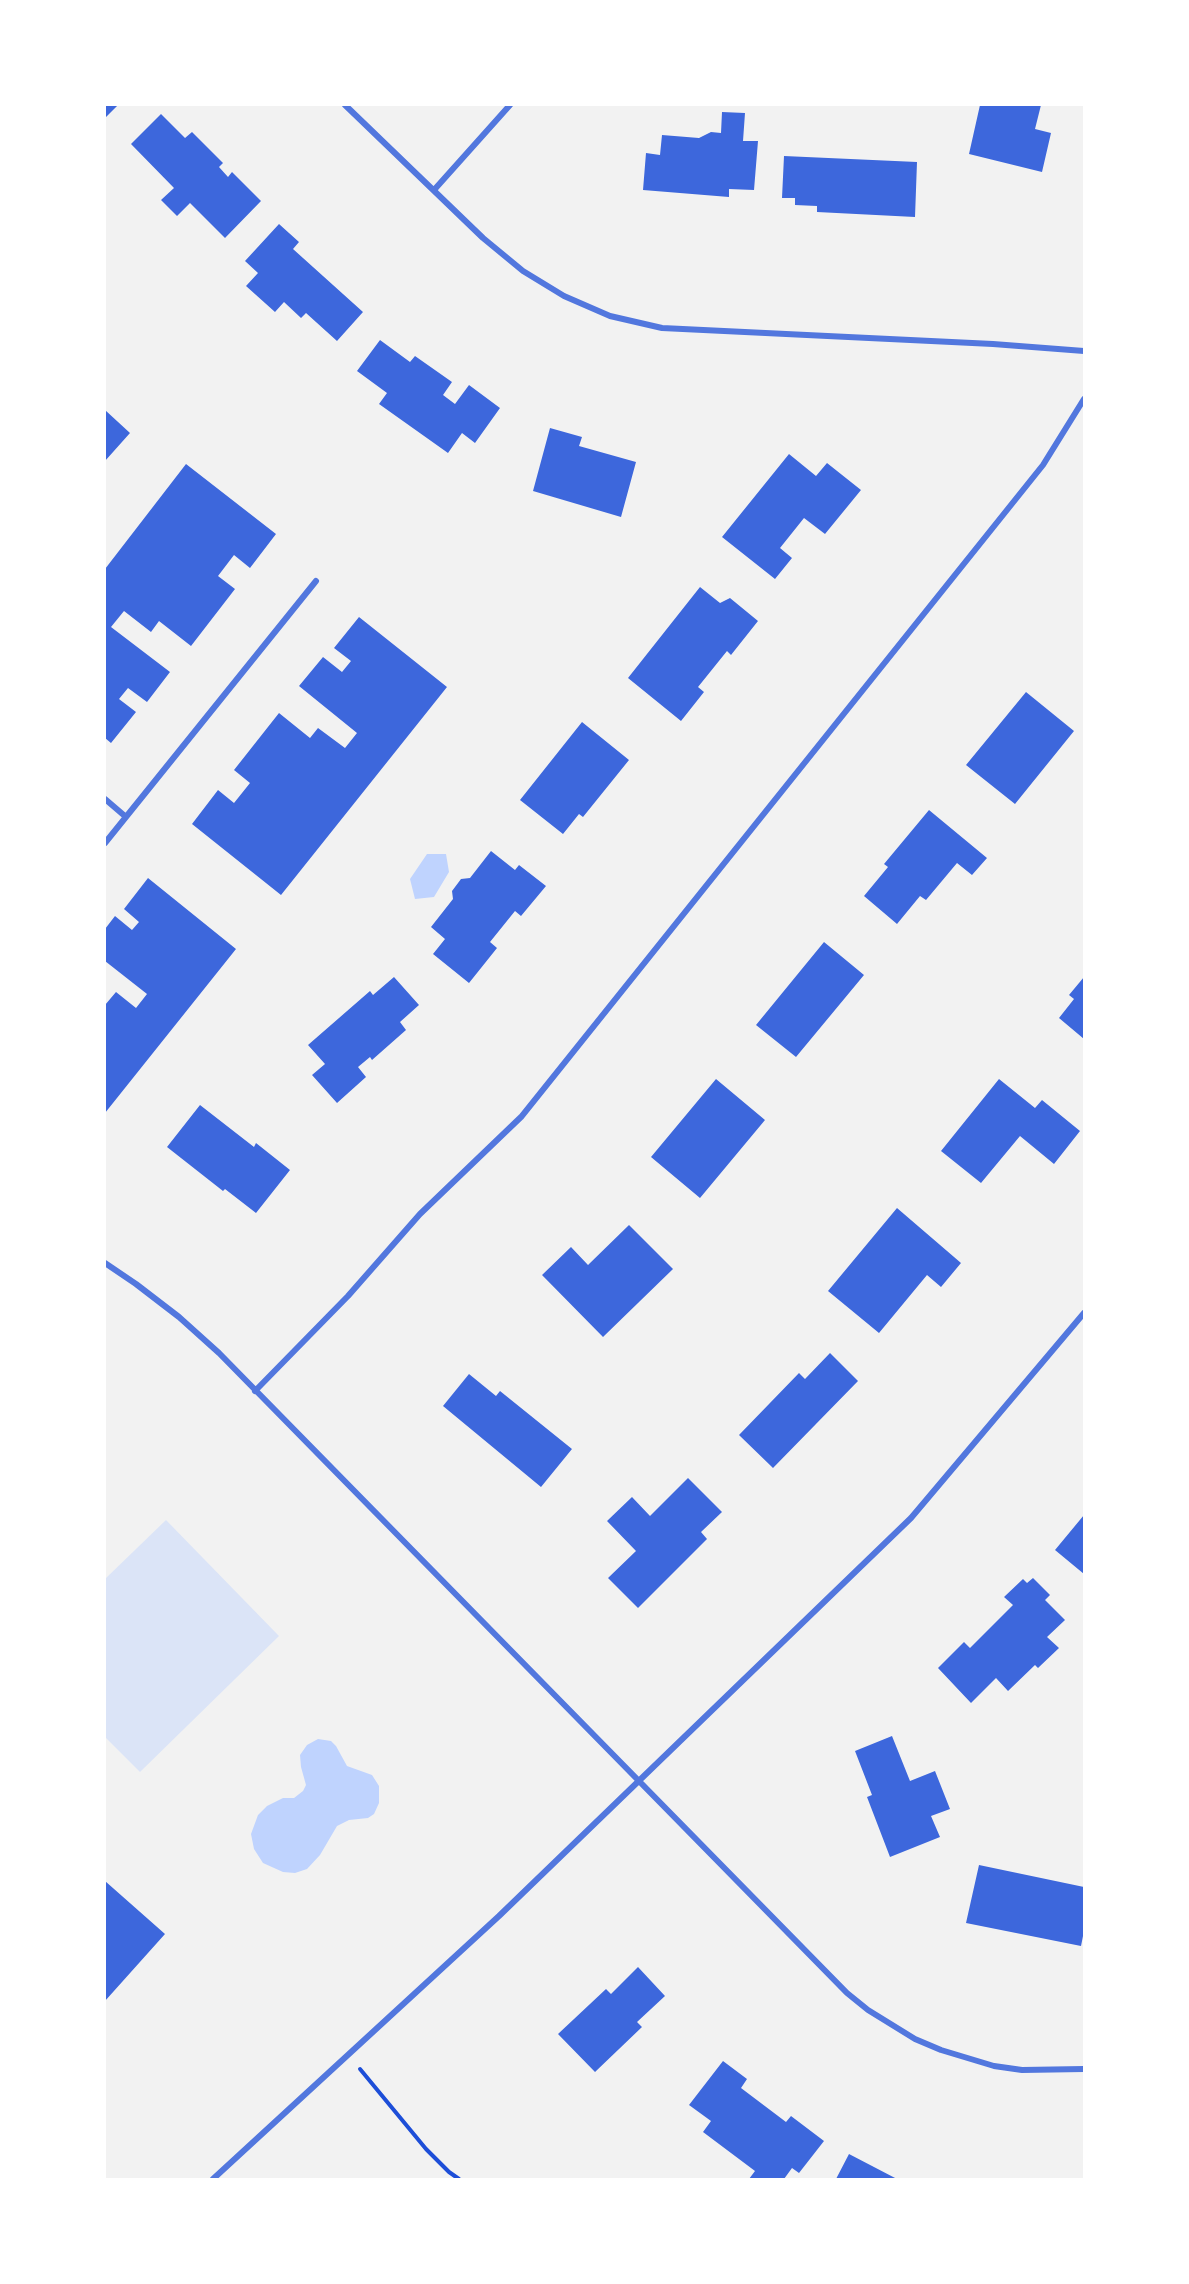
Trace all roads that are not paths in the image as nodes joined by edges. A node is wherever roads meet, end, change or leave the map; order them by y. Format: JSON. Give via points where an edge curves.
{"nodes":[{"id":1,"x":345,"y":105,"type":"edge"},
{"id":2,"x":510,"y":105,"type":"edge"},
{"id":3,"x":434,"y":190,"type":"junction"},
{"id":4,"x":1084,"y":351,"type":"edge"},
{"id":5,"x":1084,"y":399,"type":"edge"},
{"id":6,"x":316,"y":581,"type":"dead end"},
{"id":7,"x":105,"y":799,"type":"edge"},
{"id":8,"x":126,"y":817,"type":"junction"},
{"id":9,"x":105,"y":843,"type":"edge"},
{"id":10,"x":105,"y":1263,"type":"edge"},
{"id":11,"x":1084,"y":1313,"type":"edge"},
{"id":12,"x":255,"y":1390,"type":"junction"},
{"id":13,"x":639,"y":1781,"type":"junction"},
{"id":14,"x":1084,"y":2069,"type":"edge"},
{"id":15,"x":213,"y":2179,"type":"edge"}],
"edges":[{"from":1,"to":3,"type":"street"},
{"from":2,"to":3,"type":"street"},
{"from":3,"to":4,"type":"street","via":[[523,271],[588,308],[636,323],[662,328]]},
{"from":5,"to":12,"type":"street","via":[[1043,465],[521,1117],[420,1214],[355,1289]]},
{"from":6,"to":8,"type":"street"},
{"from":7,"to":8,"type":"street"},
{"from":8,"to":9,"type":"street"},
{"from":10,"to":12,"type":"street","via":[[179,1317]]},
{"from":11,"to":13,"type":"street","via":[[911,1518]]},
{"from":12,"to":13,"type":"street"},
{"from":13,"to":14,"type":"street","via":[[846,1993],[868,2010],[915,2039],[985,2063],[1022,2070]]},
{"from":13,"to":15,"type":"street","via":[[499,1916]]}]}
